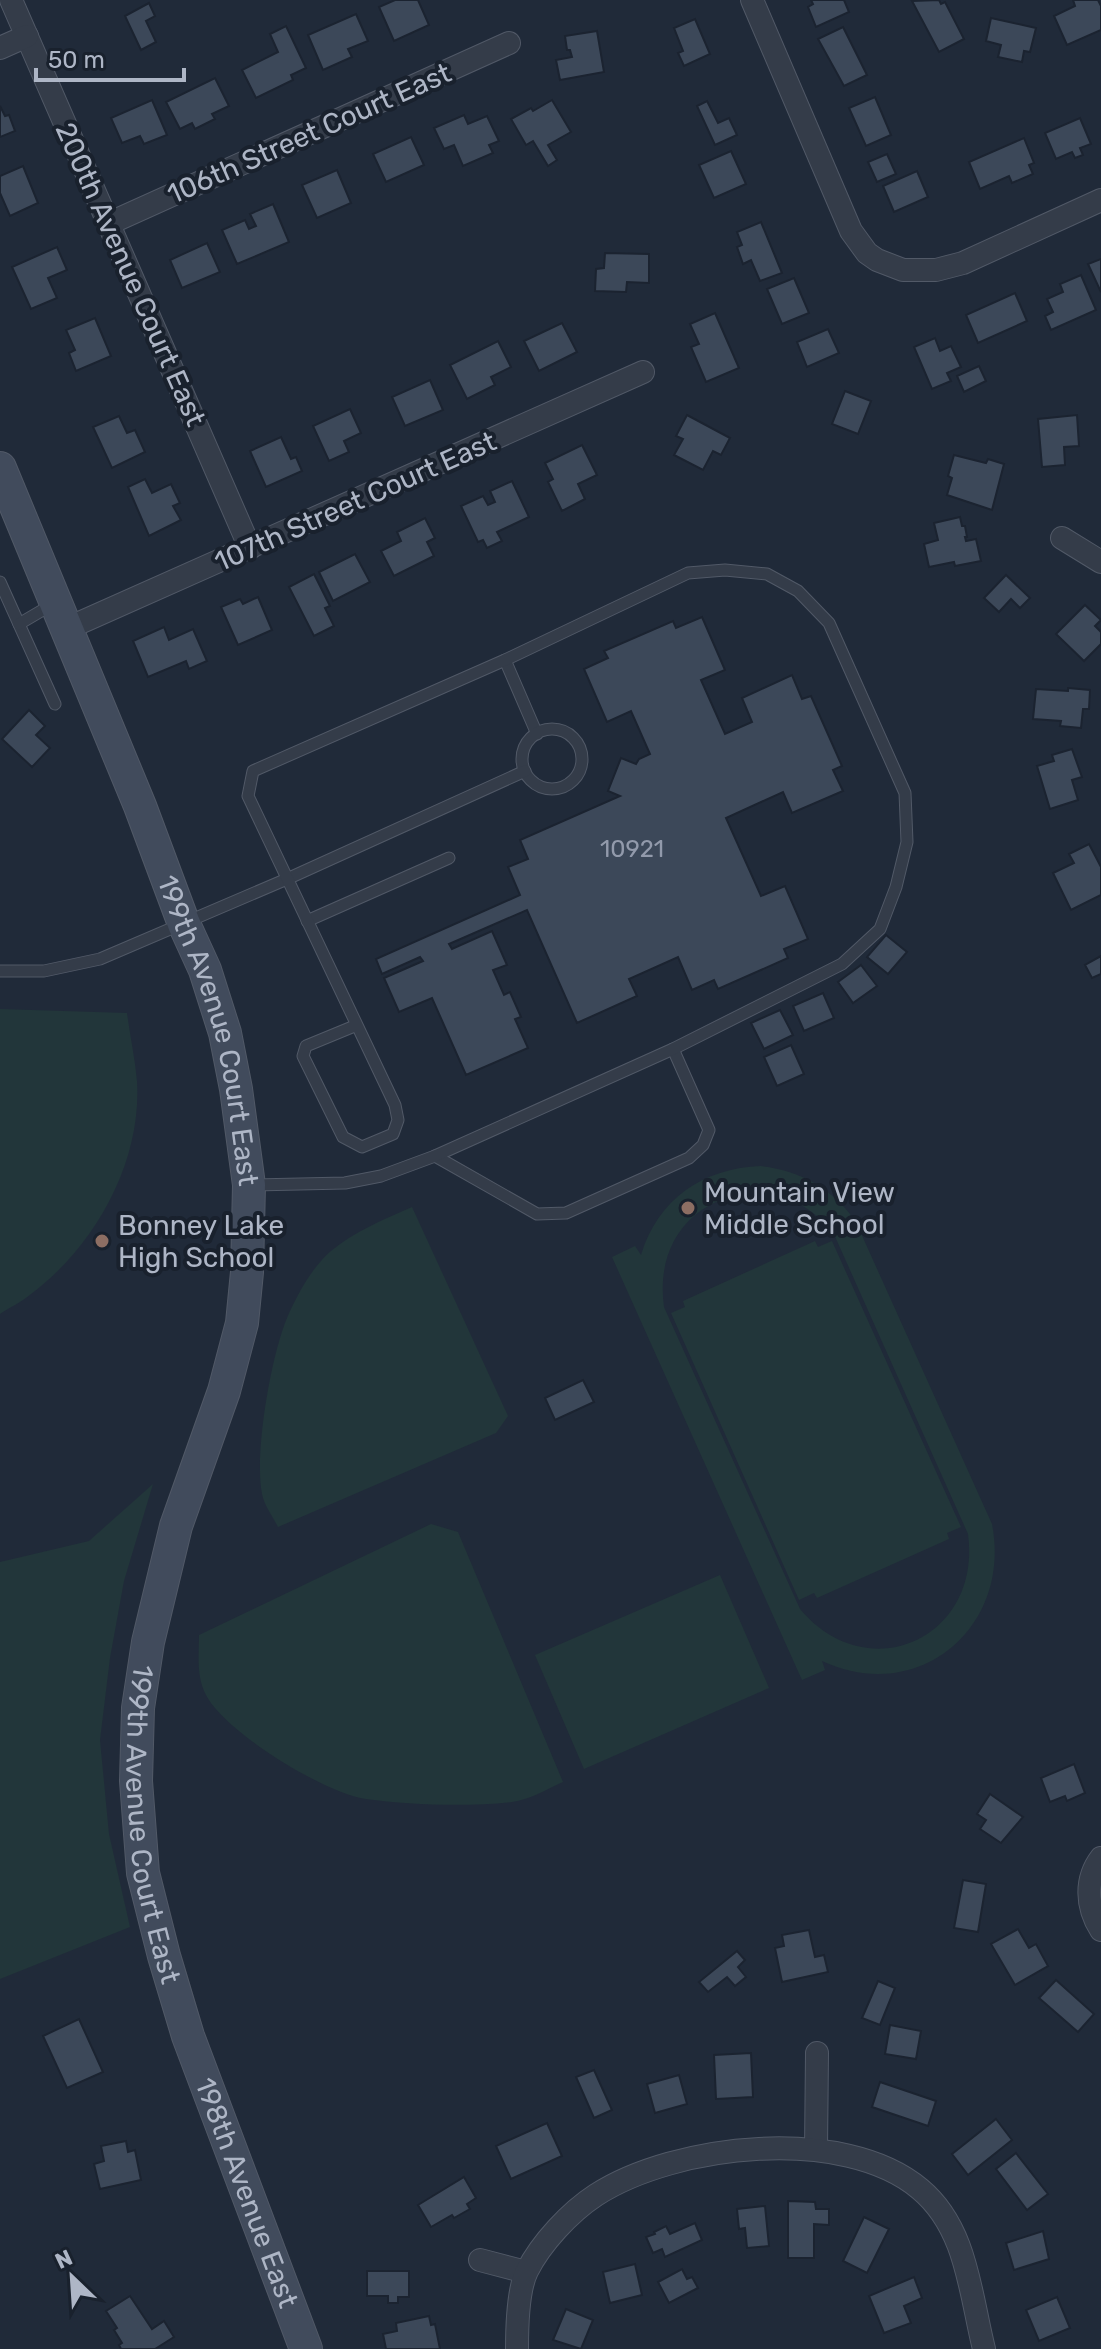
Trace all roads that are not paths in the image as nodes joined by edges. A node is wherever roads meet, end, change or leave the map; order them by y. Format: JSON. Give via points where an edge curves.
{"nodes":[{"id":1,"x":11,"y":0,"type":"edge"},
{"id":2,"x":752,"y":0,"type":"edge"},
{"id":3,"x":27,"y":36,"type":"junction"},
{"id":4,"x":509,"y":43,"type":"dead end"},
{"id":5,"x":0,"y":48,"type":"edge"},
{"id":6,"x":1101,"y":200,"type":"edge"},
{"id":7,"x":110,"y":223,"type":"junction"},
{"id":8,"x":643,"y":372,"type":"dead end"},
{"id":9,"x":0,"y":468,"type":"edge"},
{"id":10,"x":1062,"y":538,"type":"dead end"},
{"id":11,"x":250,"y":548,"type":"junction"},
{"id":12,"x":1101,"y":562,"type":"edge"},
{"id":13,"x":0,"y":582,"type":"edge"},
{"id":14,"x":60,"y":616,"type":"junction"},
{"id":15,"x":19,"y":624,"type":"junction"},
{"id":16,"x":505,"y":660,"type":"junction"},
{"id":17,"x":55,"y":704,"type":"dead end"},
{"id":18,"x":537,"y":734,"type":"junction"},
{"id":19,"x":525,"y":771,"type":"junction"},
{"id":20,"x":449,"y":858,"type":"dead end"},
{"id":21,"x":287,"y":879,"type":"junction"},
{"id":22,"x":307,"y":921,"type":"junction"},
{"id":23,"x":184,"y":924,"type":"junction"},
{"id":24,"x":0,"y":971,"type":"edge"},
{"id":25,"x":357,"y":1025,"type":"junction"},
{"id":26,"x":673,"y":1049,"type":"junction"},
{"id":27,"x":435,"y":1156,"type":"junction"},
{"id":28,"x":249,"y":1185,"type":"junction"},
{"id":29,"x":1096,"y":1865,"type":"edge"},
{"id":30,"x":1101,"y":1930,"type":"edge"},
{"id":31,"x":188,"y":2036,"type":"joint"},
{"id":32,"x":817,"y":2053,"type":"dead end"},
{"id":33,"x":816,"y":2149,"type":"junction"},
{"id":34,"x":480,"y":2260,"type":"dead end"},
{"id":35,"x":526,"y":2272,"type":"junction"},
{"id":36,"x":306,"y":2349,"type":"edge"},
{"id":37,"x":517,"y":2349,"type":"edge"},
{"id":38,"x":984,"y":2349,"type":"edge"}],
"edges":[{"from":1,"to":3,"type":"street","name":"200th Avenue Court East"},
{"from":2,"to":6,"type":"street","via":[[851,231],[867,253],[903,270],[936,270],[963,263]]},
{"from":3,"to":5,"type":"street"},
{"from":3,"to":7,"type":"street","name":"200th Avenue Court East"},
{"from":4,"to":7,"type":"street","name":"106th Street Court East"},
{"from":7,"to":11,"type":"street","name":"200th Avenue Court East"},
{"from":8,"to":11,"type":"street","name":"107th Street Court East"},
{"from":9,"to":14,"type":"main road","name":"199th Avenue Court East"},
{"from":10,"to":12,"type":"street"},
{"from":11,"to":14,"type":"street","name":"107th Street Court East"},
{"from":13,"to":15,"type":"lane"},
{"from":14,"to":15,"type":"lane"},
{"from":14,"to":23,"type":"main road","name":"199th Avenue Court East"},
{"from":15,"to":17,"type":"lane"},
{"from":16,"to":18,"type":"lane"},
{"from":16,"to":21,"type":"lane","via":[[253,771],[248,796]]},
{"from":16,"to":26,"type":"lane","via":[[688,573],[767,574],[798,591],[829,623],[905,793],[907,842],[880,929],[842,964]]},
{"from":18,"to":19,"type":"lane","via":[[523,753]]},
{"from":18,"to":19,"type":"lane","via":[[549,729],[567,733],[579,746],[582,764],[573,781],[556,788],[538,785]]},
{"from":19,"to":21,"type":"lane"},
{"from":20,"to":22,"type":"lane"},
{"from":21,"to":22,"type":"lane"},
{"from":21,"to":23,"type":"lane"},
{"from":22,"to":25,"type":"lane"},
{"from":23,"to":24,"type":"lane","via":[[100,959],[44,971]]},
{"from":23,"to":28,"type":"main road","name":"199th Avenue Court East","via":[[225,1033]]},
{"from":25,"to":25,"type":"lane","via":[[398,1120],[393,1134],[362,1147],[343,1137],[303,1056],[306,1046]]},
{"from":26,"to":27,"type":"lane"},
{"from":26,"to":27,"type":"lane","via":[[709,1130],[689,1158],[553,1215],[537,1214]]},
{"from":27,"to":28,"type":"lane","via":[[345,1183]]},
{"from":28,"to":31,"type":"main road","name":"199th Avenue Court East","via":[[242,1323],[176,1526],[138,1708],[136,1781],[143,1873]]},
{"from":29,"to":30,"type":"street","via":[[1089,1900]]},
{"from":31,"to":36,"type":"main road","name":"198th Avenue East"},
{"from":32,"to":33,"type":"street"},
{"from":33,"to":35,"type":"street","via":[[747,2149],[686,2161],[614,2186],[566,2221]]},
{"from":33,"to":38,"type":"street","via":[[885,2166],[935,2205],[960,2247]]},
{"from":34,"to":35,"type":"street"},
{"from":35,"to":37,"type":"street"}]}
